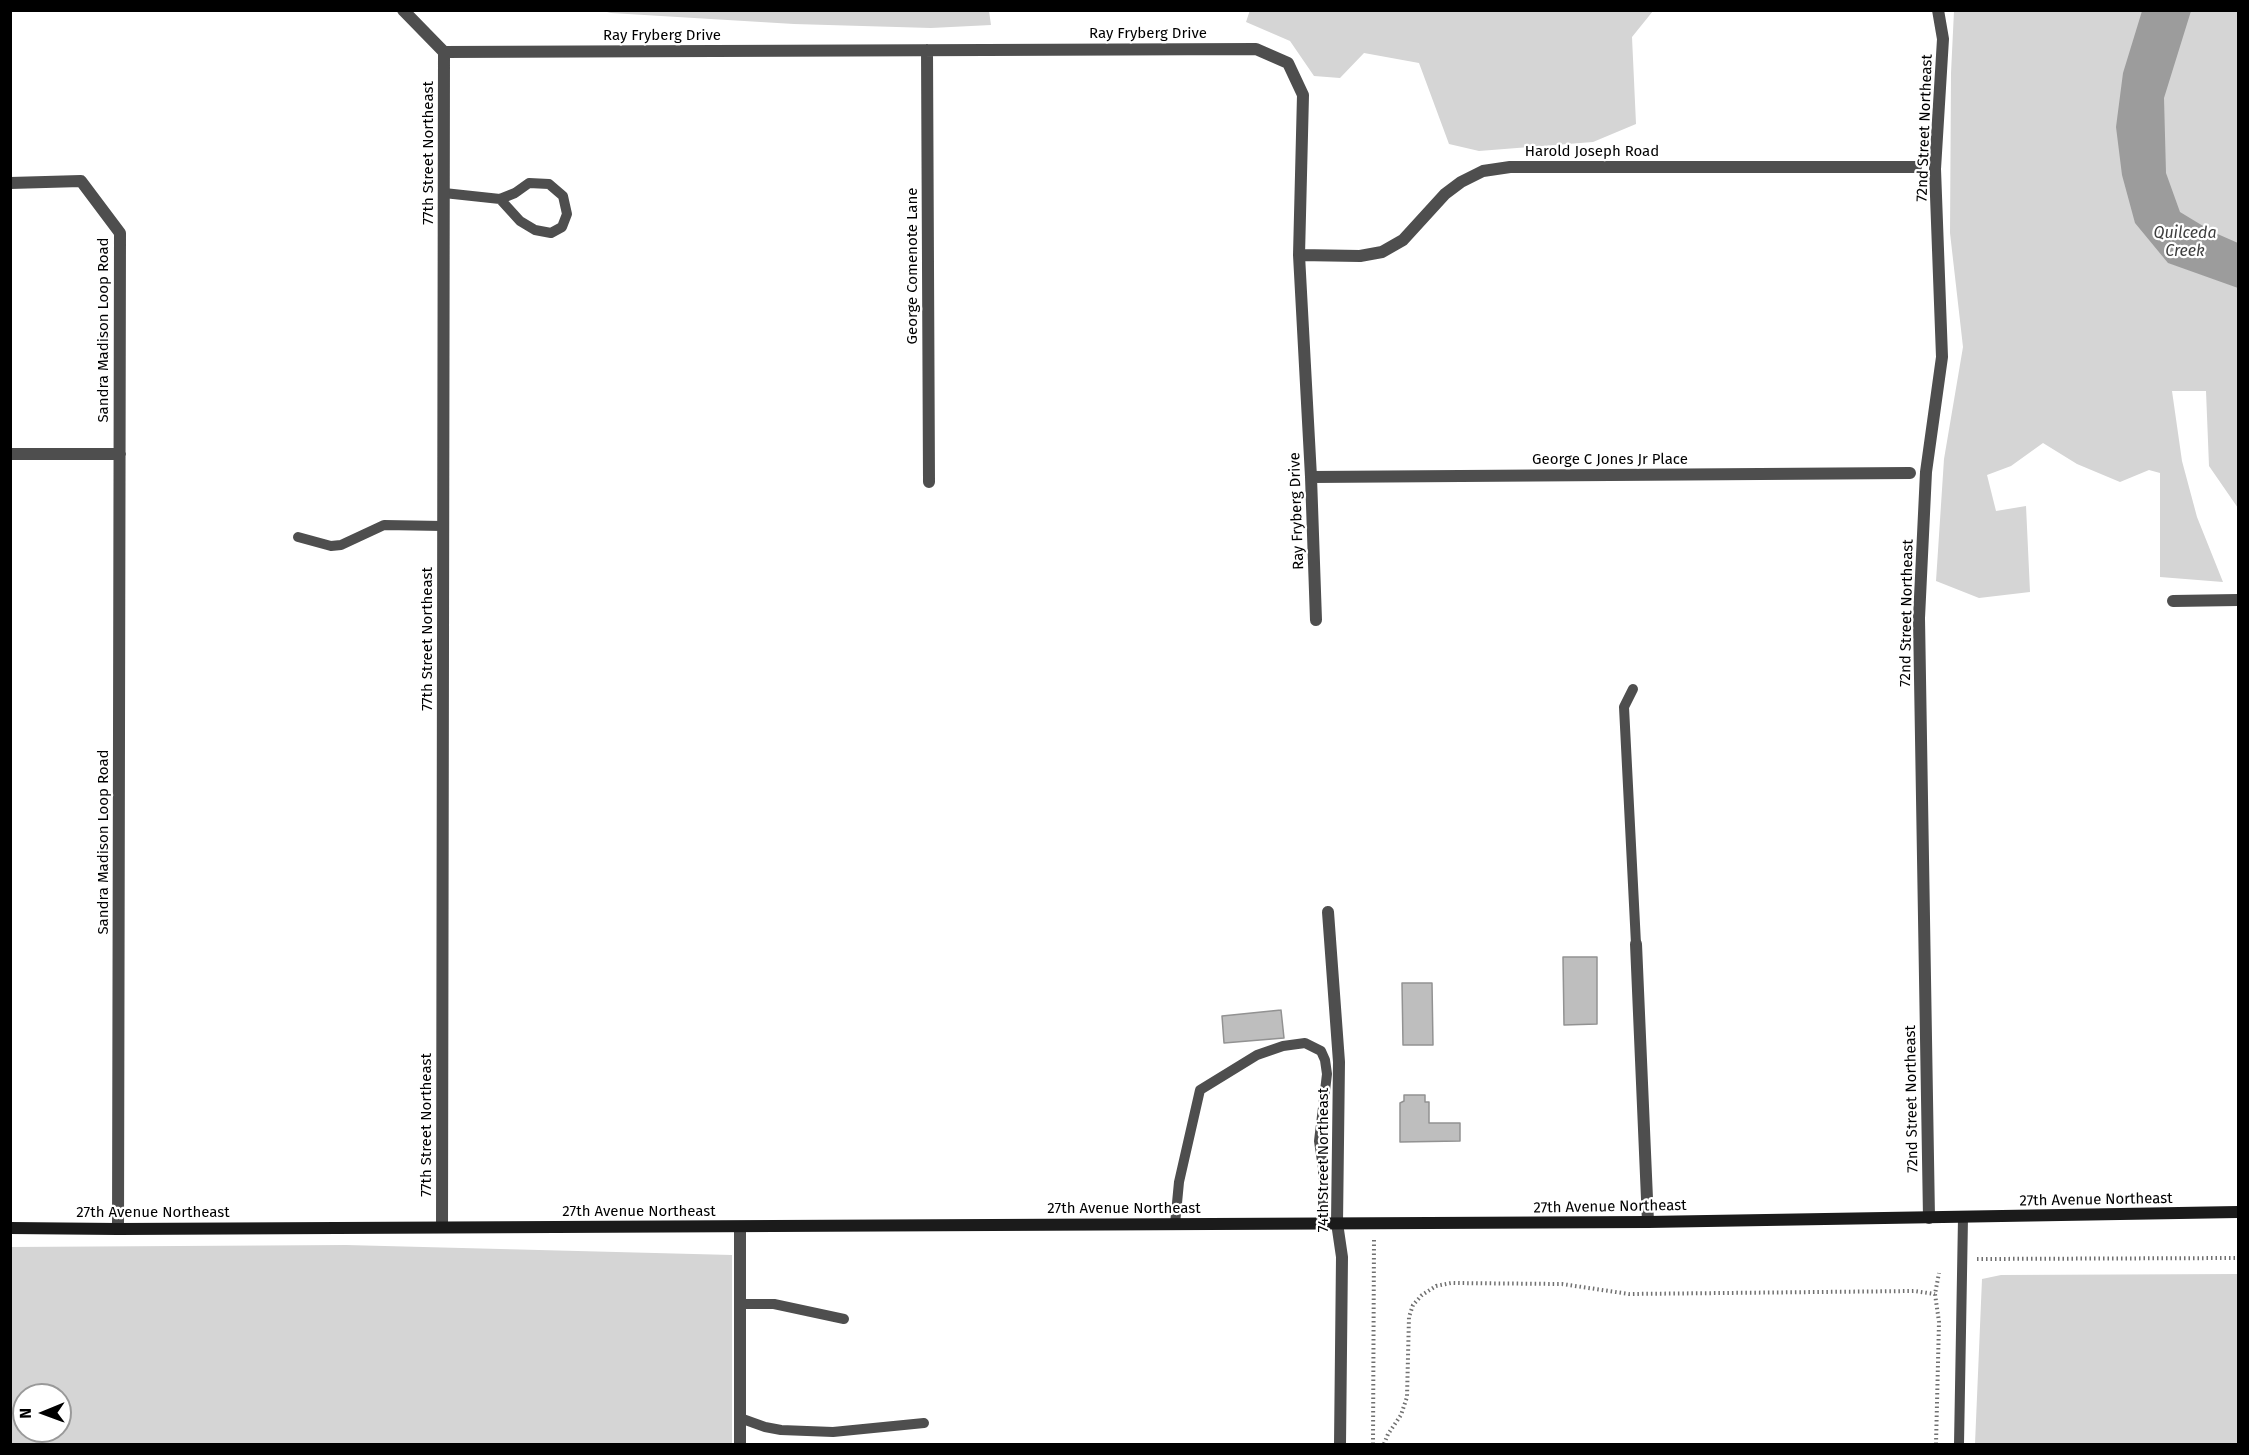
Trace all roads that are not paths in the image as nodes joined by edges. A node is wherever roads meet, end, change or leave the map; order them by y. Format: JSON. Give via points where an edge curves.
{"nodes":[{"id":1,"x":403,"y":10,"type":"edge"},
{"id":2,"x":1938,"y":10,"type":"edge"},
{"id":3,"x":927,"y":50,"type":"junction"},
{"id":4,"x":444,"y":52,"type":"junction"},
{"id":5,"x":1916,"y":166,"type":"dead end"},
{"id":6,"x":10,"y":183,"type":"edge"},
{"id":7,"x":444,"y":193,"type":"junction"},
{"id":8,"x":500,"y":200,"type":"junction"},
{"id":9,"x":1299,"y":255,"type":"junction"},
{"id":10,"x":10,"y":454,"type":"edge"},
{"id":11,"x":120,"y":454,"type":"junction"},
{"id":12,"x":1910,"y":473,"type":"dead end"},
{"id":13,"x":1311,"y":477,"type":"junction"},
{"id":14,"x":929,"y":482,"type":"dead end"},
{"id":15,"x":443,"y":526,"type":"junction"},
{"id":16,"x":298,"y":537,"type":"dead end"},
{"id":17,"x":2238,"y":600,"type":"edge"},
{"id":18,"x":2173,"y":601,"type":"dead end"},
{"id":19,"x":1316,"y":620,"type":"dead end"},
{"id":20,"x":1633,"y":688,"type":"dead end"},
{"id":21,"x":1328,"y":912,"type":"dead end"},
{"id":22,"x":1636,"y":944,"type":"joint"},
{"id":23,"x":2238,"y":1212,"type":"edge"},
{"id":24,"x":1929,"y":1218,"type":"junction"},
{"id":25,"x":1963,"y":1218,"type":"junction"},
{"id":26,"x":1648,"y":1222,"type":"junction"},
{"id":27,"x":1323,"y":1223,"type":"junction"},
{"id":28,"x":1337,"y":1223,"type":"junction"},
{"id":29,"x":1175,"y":1224,"type":"junction"},
{"id":30,"x":442,"y":1227,"type":"junction"},
{"id":31,"x":740,"y":1227,"type":"junction"},
{"id":32,"x":10,"y":1228,"type":"edge"},
{"id":33,"x":118,"y":1229,"type":"junction"},
{"id":34,"x":740,"y":1304,"type":"junction"},
{"id":35,"x":844,"y":1319,"type":"dead end"},
{"id":36,"x":740,"y":1418,"type":"junction"},
{"id":37,"x":924,"y":1423,"type":"dead end"},
{"id":38,"x":740,"y":1444,"type":"edge"},
{"id":39,"x":1340,"y":1444,"type":"edge"},
{"id":40,"x":1959,"y":1444,"type":"edge"}],
"edges":[{"from":1,"to":4,"type":"street"},
{"from":2,"to":24,"type":"street","name":"72nd Street Northeast","via":[[1943,39],[1935,169],[1942,357],[1926,472],[1920,618]]},
{"from":3,"to":4,"type":"street","name":"Ray Fryberg Drive"},
{"from":3,"to":9,"type":"street","name":"Ray Fryberg Drive","via":[[1256,49],[1288,63],[1303,95]]},
{"from":3,"to":14,"type":"street","name":"George Comenote Lane"},
{"from":4,"to":7,"type":"street","name":"77th Street Northeast"},
{"from":5,"to":9,"type":"street","name":"Harold Joseph Road","via":[[1510,167],[1483,171],[1461,182],[1444,194],[1403,240],[1382,252],[1360,256]]},
{"from":6,"to":11,"type":"street","name":"Sandra Madison Loop Road","via":[[81,181],[120,232]]},
{"from":7,"to":8,"type":"lane"},
{"from":7,"to":15,"type":"street","name":"77th Street Northeast"},
{"from":8,"to":8,"type":"lane","via":[[529,183],[549,184],[563,196],[567,214],[562,228],[550,233],[535,230]]},
{"from":9,"to":13,"type":"street","name":"Ray Fryberg Drive"},
{"from":10,"to":11,"type":"street"},
{"from":11,"to":33,"type":"street","name":"Sandra Madison Loop Road"},
{"from":12,"to":13,"type":"street","name":"George C Jones Jr Place"},
{"from":13,"to":19,"type":"street","name":"Ray Fryberg Drive"},
{"from":15,"to":16,"type":"lane","via":[[384,525],[331,546]]},
{"from":15,"to":30,"type":"street","name":"77th Street Northeast"},
{"from":17,"to":18,"type":"street"},
{"from":20,"to":22,"type":"lane","via":[[1624,706]]},
{"from":21,"to":28,"type":"street","name":"74th Street Northeast","via":[[1339,1062]]},
{"from":22,"to":26,"type":"street"},
{"from":23,"to":25,"type":"street","name":"27th Avenue Northeast"},
{"from":24,"to":25,"type":"street","name":"27th Avenue Northeast"},
{"from":24,"to":26,"type":"street","name":"27th Avenue Northeast"},
{"from":25,"to":40,"type":"lane"},
{"from":26,"to":28,"type":"street","name":"27th Avenue Northeast"},
{"from":27,"to":28,"type":"street","name":"27th Avenue Northeast"},
{"from":27,"to":29,"type":"street","name":"27th Avenue Northeast"},
{"from":27,"to":29,"type":"lane","via":[[1319,1141],[1327,1074],[1321,1052],[1305,1043],[1257,1055],[1200,1090],[1179,1182]]},
{"from":28,"to":39,"type":"street","name":"74th Street Northeast","via":[[1342,1257]]},
{"from":29,"to":31,"type":"street","name":"27th Avenue Northeast"},
{"from":30,"to":31,"type":"street","name":"27th Avenue Northeast"},
{"from":30,"to":33,"type":"street","name":"27th Avenue Northeast"},
{"from":31,"to":34,"type":"street"},
{"from":32,"to":33,"type":"street","name":"27th Avenue Northeast"},
{"from":34,"to":35,"type":"lane","via":[[774,1304]]},
{"from":34,"to":36,"type":"street"},
{"from":36,"to":37,"type":"lane","via":[[765,1427],[833,1432]]},
{"from":36,"to":38,"type":"street"}]}
